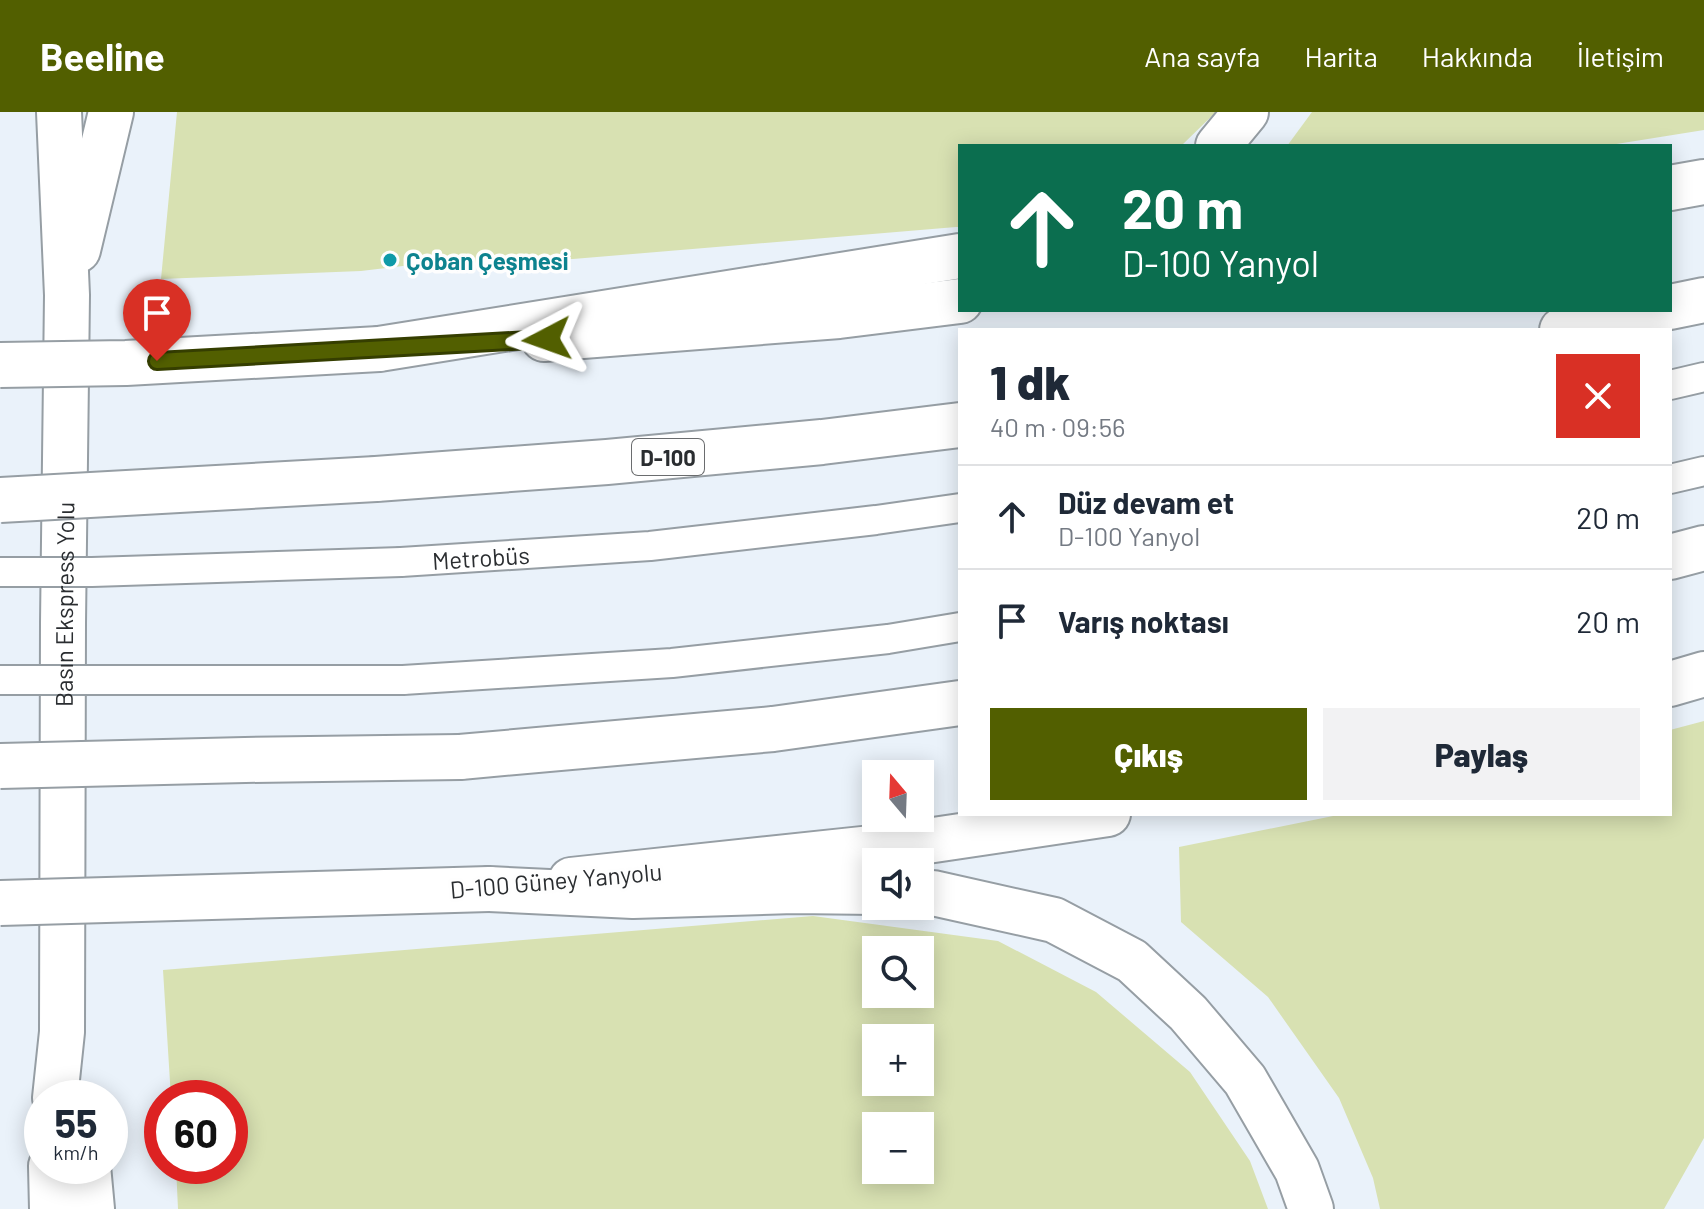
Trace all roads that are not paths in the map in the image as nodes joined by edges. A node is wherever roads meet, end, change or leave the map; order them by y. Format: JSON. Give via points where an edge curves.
{"nodes":[{"id":1,"x":59,"y":112,"type":"edge"},
{"id":2,"x":111,"y":112,"type":"edge"},
{"id":3,"x":1246,"y":112,"type":"edge"},
{"id":4,"x":1220,"y":144,"type":"edge"},
{"id":5,"x":1704,"y":182,"type":"edge"},
{"id":6,"x":1672,"y":188,"type":"edge"},
{"id":7,"x":958,"y":256,"type":"edge"},
{"id":8,"x":67,"y":295,"type":"junction"},
{"id":9,"x":1704,"y":300,"type":"edge"},
{"id":10,"x":958,"y":301,"type":"edge"},
{"id":11,"x":1672,"y":307,"type":"edge"},
{"id":12,"x":1647,"y":312,"type":"edge"},
{"id":13,"x":1571,"y":328,"type":"edge"},
{"id":14,"x":379,"y":349,"type":"junction"},
{"id":15,"x":0,"y":365,"type":"edge"},
{"id":16,"x":1704,"y":377,"type":"edge"},
{"id":17,"x":1672,"y":385,"type":"edge"},
{"id":18,"x":958,"y":425,"type":"edge"},
{"id":19,"x":1704,"y":471,"type":"edge"},
{"id":20,"x":1672,"y":479,"type":"edge"},
{"id":21,"x":0,"y":500,"type":"edge"},
{"id":22,"x":958,"y":508,"type":"edge"},
{"id":23,"x":1704,"y":548,"type":"edge"},
{"id":24,"x":1672,"y":556,"type":"edge"},
{"id":25,"x":0,"y":572,"type":"edge"},
{"id":26,"x":958,"y":627,"type":"edge"},
{"id":27,"x":1704,"y":674,"type":"edge"},
{"id":28,"x":0,"y":680,"type":"edge"},
{"id":29,"x":1672,"y":683,"type":"edge"},
{"id":30,"x":958,"y":703,"type":"edge"},
{"id":31,"x":0,"y":766,"type":"edge"},
{"id":32,"x":1095,"y":816,"type":"edge"},
{"id":33,"x":489,"y":889,"type":"junction"},
{"id":34,"x":862,"y":892,"type":"edge"},
{"id":35,"x":934,"y":893,"type":"edge"},
{"id":36,"x":0,"y":903,"type":"edge"},
{"id":37,"x":62,"y":1032,"type":"junction"},
{"id":38,"x":57,"y":1080,"type":"edge"},
{"id":39,"x":74,"y":1080,"type":"edge"},
{"id":40,"x":51,"y":1184,"type":"edge"},
{"id":41,"x":90,"y":1184,"type":"edge"},
{"id":42,"x":52,"y":1209,"type":"edge"},
{"id":43,"x":92,"y":1209,"type":"edge"},
{"id":44,"x":1311,"y":1209,"type":"edge"}],
"edges":[{"from":1,"to":8,"type":"main road","name":"Basın Ekspress Yolu"},
{"from":2,"to":8,"type":"main road"},
{"from":3,"to":4,"type":"main road"},
{"from":5,"to":6,"type":"main road"},
{"from":7,"to":14,"type":"main road"},
{"from":8,"to":37,"type":"main road","name":"Basın Ekspress Yolu"},
{"from":9,"to":11,"type":"main road"},
{"from":10,"to":14,"type":"main road","via":[[839,316]]},
{"from":12,"to":13,"type":"main road"},
{"from":14,"to":15,"type":"main road","bridge":true},
{"from":16,"to":17,"type":"lane"},
{"from":18,"to":21,"type":"main road","number":"D-100","bridge":true,"via":[[699,454]]},
{"from":19,"to":20,"type":"lane"},
{"from":22,"to":25,"type":"lane","name":"Metrobüs","bridge":true,"via":[[650,546],[401,562]]},
{"from":23,"to":24,"type":"main road"},
{"from":26,"to":28,"type":"lane","bridge":true,"via":[[672,663],[403,680]]},
{"from":27,"to":29,"type":"main road"},
{"from":30,"to":31,"type":"main road","bridge":true,"via":[[773,729],[460,757]]},
{"from":32,"to":33,"type":"main road","name":"D-100 Güney Yanyolu","via":[[900,845]]},
{"from":33,"to":34,"type":"main road","via":[[633,896]]},
{"from":33,"to":36,"type":"main road","name":"D-100 Güney Yanyolu","bridge":true},
{"from":35,"to":44,"type":"main road","via":[[1054,920],[1132,961],[1188,1013],[1245,1080],[1297,1170]]},
{"from":37,"to":38,"type":"main road","name":"Basın Ekspress Yolu"},
{"from":37,"to":39,"type":"main road"},
{"from":40,"to":42,"type":"main road"},
{"from":41,"to":43,"type":"main road"}]}
